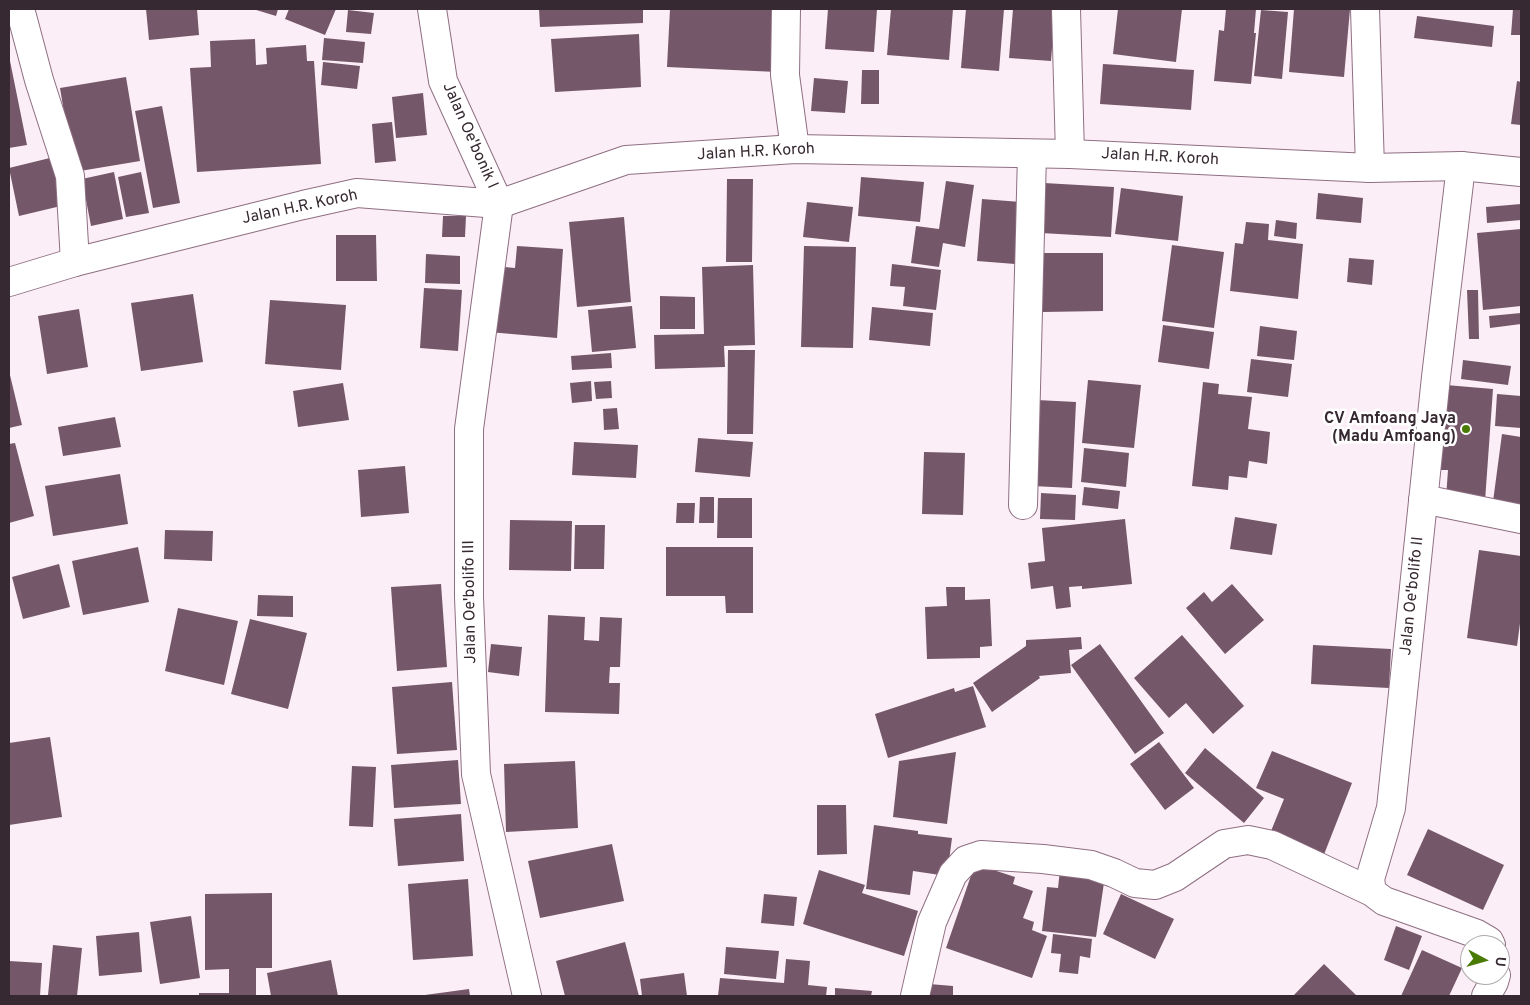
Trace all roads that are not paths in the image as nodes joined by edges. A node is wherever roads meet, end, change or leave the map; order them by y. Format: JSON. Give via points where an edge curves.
{"nodes":[{"id":1,"x":432,"y":9,"type":"edge"},
{"id":2,"x":786,"y":9,"type":"edge"},
{"id":3,"x":1066,"y":9,"type":"edge"},
{"id":4,"x":1365,"y":9,"type":"edge"},
{"id":5,"x":22,"y":16,"type":"dead end"},
{"id":6,"x":795,"y":149,"type":"junction"},
{"id":7,"x":1032,"y":154,"type":"junction"},
{"id":8,"x":1070,"y":154,"type":"junction"},
{"id":9,"x":1460,"y":166,"type":"junction"},
{"id":10,"x":1370,"y":168,"type":"junction"},
{"id":11,"x":1521,"y":172,"type":"edge"},
{"id":12,"x":499,"y":204,"type":"junction"},
{"id":13,"x":74,"y":262,"type":"junction"},
{"id":14,"x":9,"y":282,"type":"edge"},
{"id":15,"x":1423,"y":499,"type":"junction"},
{"id":16,"x":1023,"y":505,"type":"dead end"},
{"id":17,"x":1521,"y":519,"type":"edge"},
{"id":18,"x":1372,"y":892,"type":"junction"},
{"id":19,"x":1479,"y":935,"type":"edge"},
{"id":20,"x":1492,"y":985,"type":"edge"},
{"id":21,"x":527,"y":996,"type":"edge"},
{"id":22,"x":915,"y":996,"type":"edge"},
{"id":23,"x":1486,"y":996,"type":"edge"}],
"edges":[{"from":1,"to":12,"type":"street","name":"Jalan Oe'bonik I","via":[[443,81]]},
{"from":2,"to":6,"type":"street","via":[[785,75]]},
{"from":3,"to":8,"type":"street"},
{"from":4,"to":10,"type":"street"},
{"from":5,"to":13,"type":"street","via":[[38,80],[70,176]]},
{"from":6,"to":7,"type":"street","name":"Jalan H.R. Koroh"},
{"from":6,"to":12,"type":"street","name":"Jalan H.R. Koroh","via":[[626,160]]},
{"from":7,"to":8,"type":"street","name":"Jalan H.R. Koroh"},
{"from":7,"to":16,"type":"street"},
{"from":8,"to":10,"type":"street","name":"Jalan H.R. Koroh"},
{"from":9,"to":10,"type":"street","name":"Jalan H.R. Koroh"},
{"from":9,"to":11,"type":"street","name":"Jalan H.R. Koroh"},
{"from":9,"to":15,"type":"street","name":"Jalan Oe'bolifo II"},
{"from":12,"to":13,"type":"street","name":"Jalan H.R. Koroh","via":[[357,193]]},
{"from":12,"to":21,"type":"street","name":"Jalan Oe'bolifo III","via":[[469,429],[471,636],[476,774]]},
{"from":13,"to":14,"type":"street","name":"Jalan H.R. Koroh"},
{"from":15,"to":17,"type":"street"},
{"from":15,"to":18,"type":"street","name":"Jalan Oe'bolifo II","via":[[1391,808],[1370,879]]},
{"from":18,"to":19,"type":"street","via":[[1384,900]]},
{"from":18,"to":22,"type":"street","via":[[1272,845],[1248,840],[1224,844],[1174,878],[1155,885],[1135,882],[1091,865],[981,855],[966,860],[953,874],[932,922]]},
{"from":20,"to":23,"type":"street"}]}
